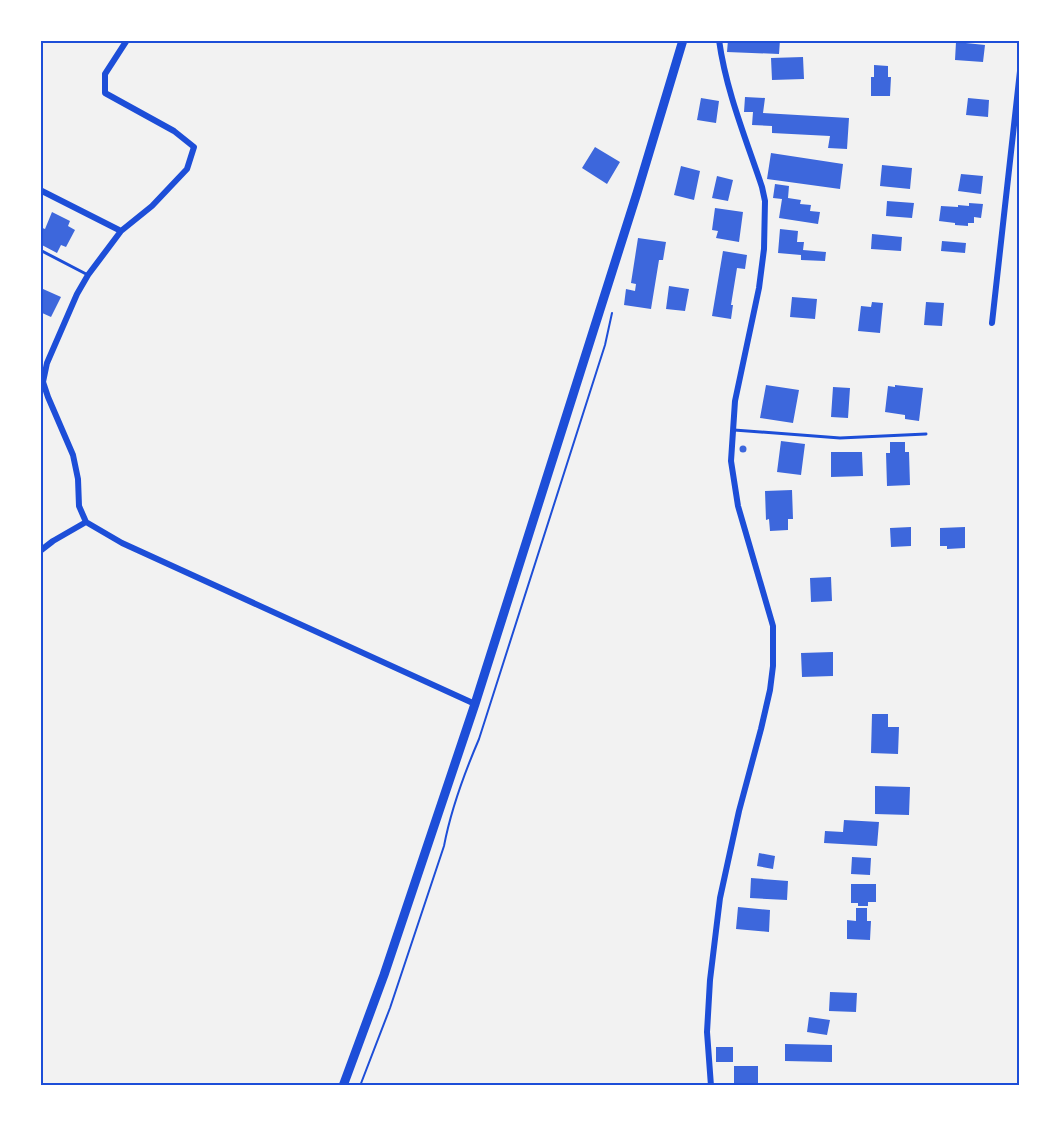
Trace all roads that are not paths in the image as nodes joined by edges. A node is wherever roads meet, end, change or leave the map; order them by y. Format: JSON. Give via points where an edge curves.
{"nodes":[{"id":1,"x":127,"y":40,"type":"edge"},
{"id":2,"x":683,"y":40,"type":"edge"},
{"id":3,"x":719,"y":40,"type":"edge"},
{"id":4,"x":1020,"y":70,"type":"edge"},
{"id":5,"x":40,"y":190,"type":"edge"},
{"id":6,"x":121,"y":231,"type":"junction"},
{"id":7,"x":40,"y":250,"type":"edge"},
{"id":8,"x":88,"y":275,"type":"junction"},
{"id":9,"x":992,"y":323,"type":"dead end"},
{"id":10,"x":42,"y":381,"type":"edge"},
{"id":11,"x":732,"y":430,"type":"junction"},
{"id":12,"x":926,"y":434,"type":"dead end"},
{"id":13,"x":86,"y":522,"type":"junction"},
{"id":14,"x":40,"y":551,"type":"edge"},
{"id":15,"x":475,"y":704,"type":"junction"},
{"id":16,"x":343,"y":1086,"type":"edge"},
{"id":17,"x":711,"y":1086,"type":"edge"}],
"edges":[{"from":1,"to":6,"type":"street","via":[[105,74],[105,93],[174,131],[194,147],[187,169],[152,206]]},
{"from":2,"to":15,"type":"main road"},
{"from":3,"to":11,"type":"street","via":[[728,85],[765,201],[759,288]]},
{"from":4,"to":9,"type":"street"},
{"from":5,"to":6,"type":"street"},
{"from":6,"to":8,"type":"street"},
{"from":7,"to":8,"type":"lane"},
{"from":8,"to":10,"type":"street","via":[[46,363]]},
{"from":10,"to":13,"type":"street","via":[[74,455],[79,506]]},
{"from":11,"to":12,"type":"lane","via":[[840,438]]},
{"from":11,"to":17,"type":"street","via":[[732,476],[773,626],[773,666],[720,898],[707,1032]]},
{"from":13,"to":14,"type":"street"},
{"from":13,"to":15,"type":"street","via":[[122,543]]},
{"from":15,"to":16,"type":"main road"}]}
